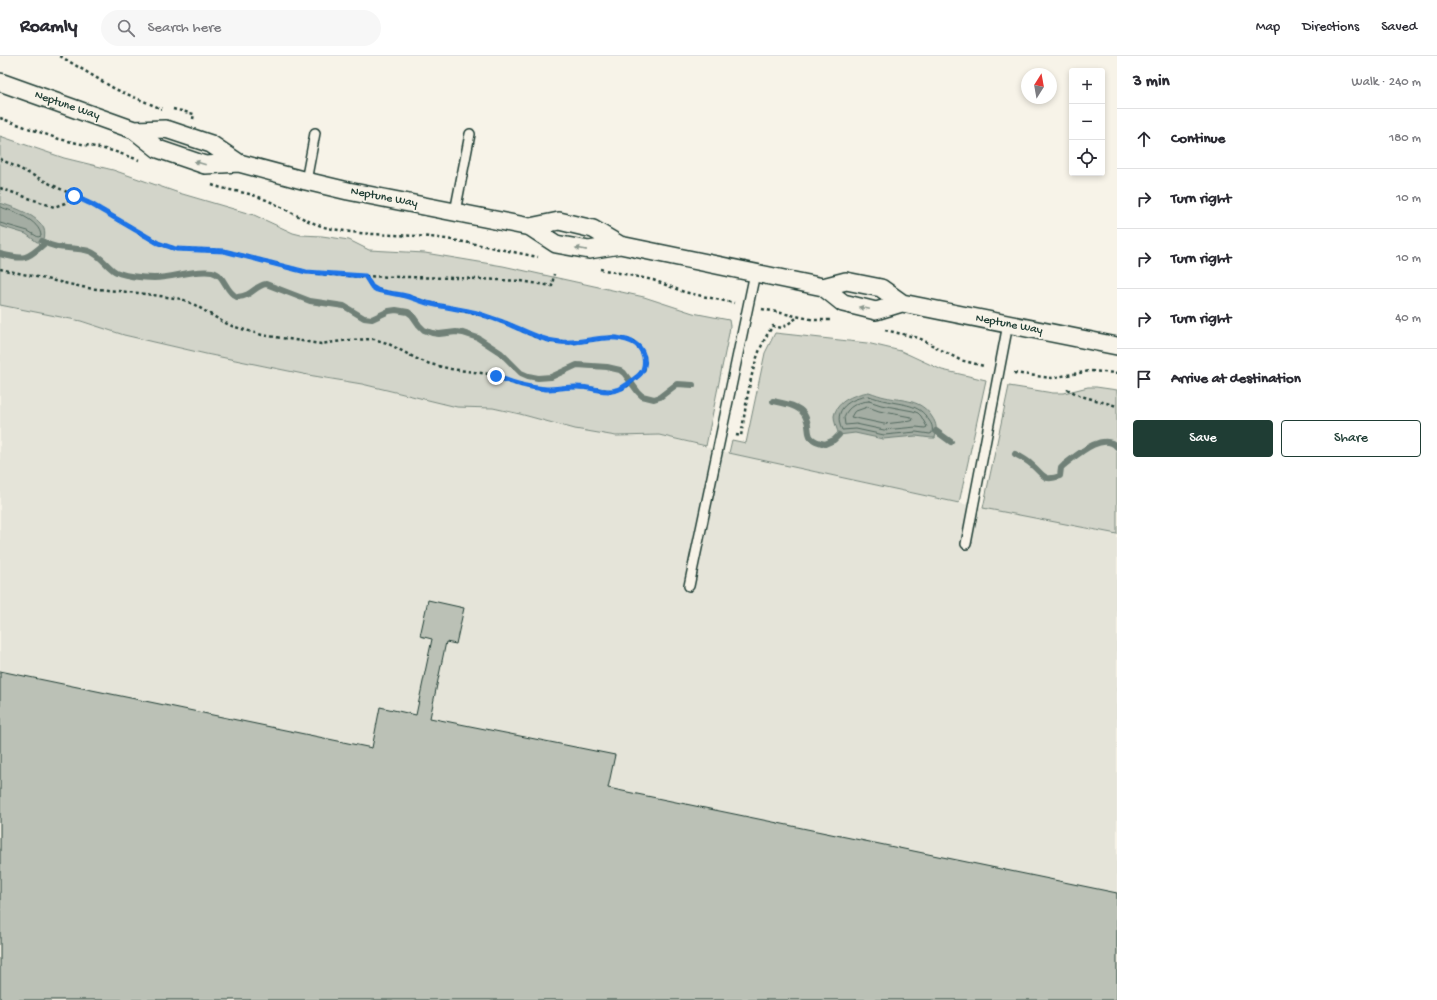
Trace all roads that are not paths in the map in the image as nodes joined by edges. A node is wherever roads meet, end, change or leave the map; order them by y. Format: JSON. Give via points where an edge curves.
{"nodes":[{"id":1,"x":0,"y":82,"type":"edge"},
{"id":2,"x":315,"y":133,"type":"dead end"},
{"id":3,"x":470,"y":134,"type":"dead end"},
{"id":4,"x":306,"y":182,"type":"junction"},
{"id":5,"x":454,"y":212,"type":"junction"},
{"id":6,"x":755,"y":273,"type":"junction"},
{"id":7,"x":823,"y":287,"type":"junction"},
{"id":8,"x":902,"y":303,"type":"junction"},
{"id":9,"x":1008,"y":324,"type":"junction"},
{"id":10,"x":1117,"y":346,"type":"edge"},
{"id":11,"x":966,"y":544,"type":"dead end"},
{"id":12,"x":689,"y":586,"type":"dead end"}],
"edges":[{"from":1,"to":4,"type":"street","name":"Neptune Way","via":[[134,130],[165,129],[204,141],[239,163]]},
{"from":2,"to":4,"type":"lane"},
{"from":3,"to":5,"type":"lane"},
{"from":4,"to":5,"type":"street","name":"Neptune Way"},
{"from":5,"to":6,"type":"street","name":"Neptune Way","via":[[530,227],[559,221],[593,229],[620,245]]},
{"from":6,"to":7,"type":"street","name":"Neptune Way"},
{"from":6,"to":12,"type":"lane"},
{"from":7,"to":8,"type":"street","name":"Neptune Way","via":[[846,281],[880,288]]},
{"from":8,"to":7,"type":"street","name":"Neptune Way","one_way":true,"via":[[876,310],[843,303]]},
{"from":8,"to":9,"type":"street","name":"Neptune Way"},
{"from":9,"to":10,"type":"street","name":"Neptune Way"},
{"from":9,"to":11,"type":"lane"}]}
